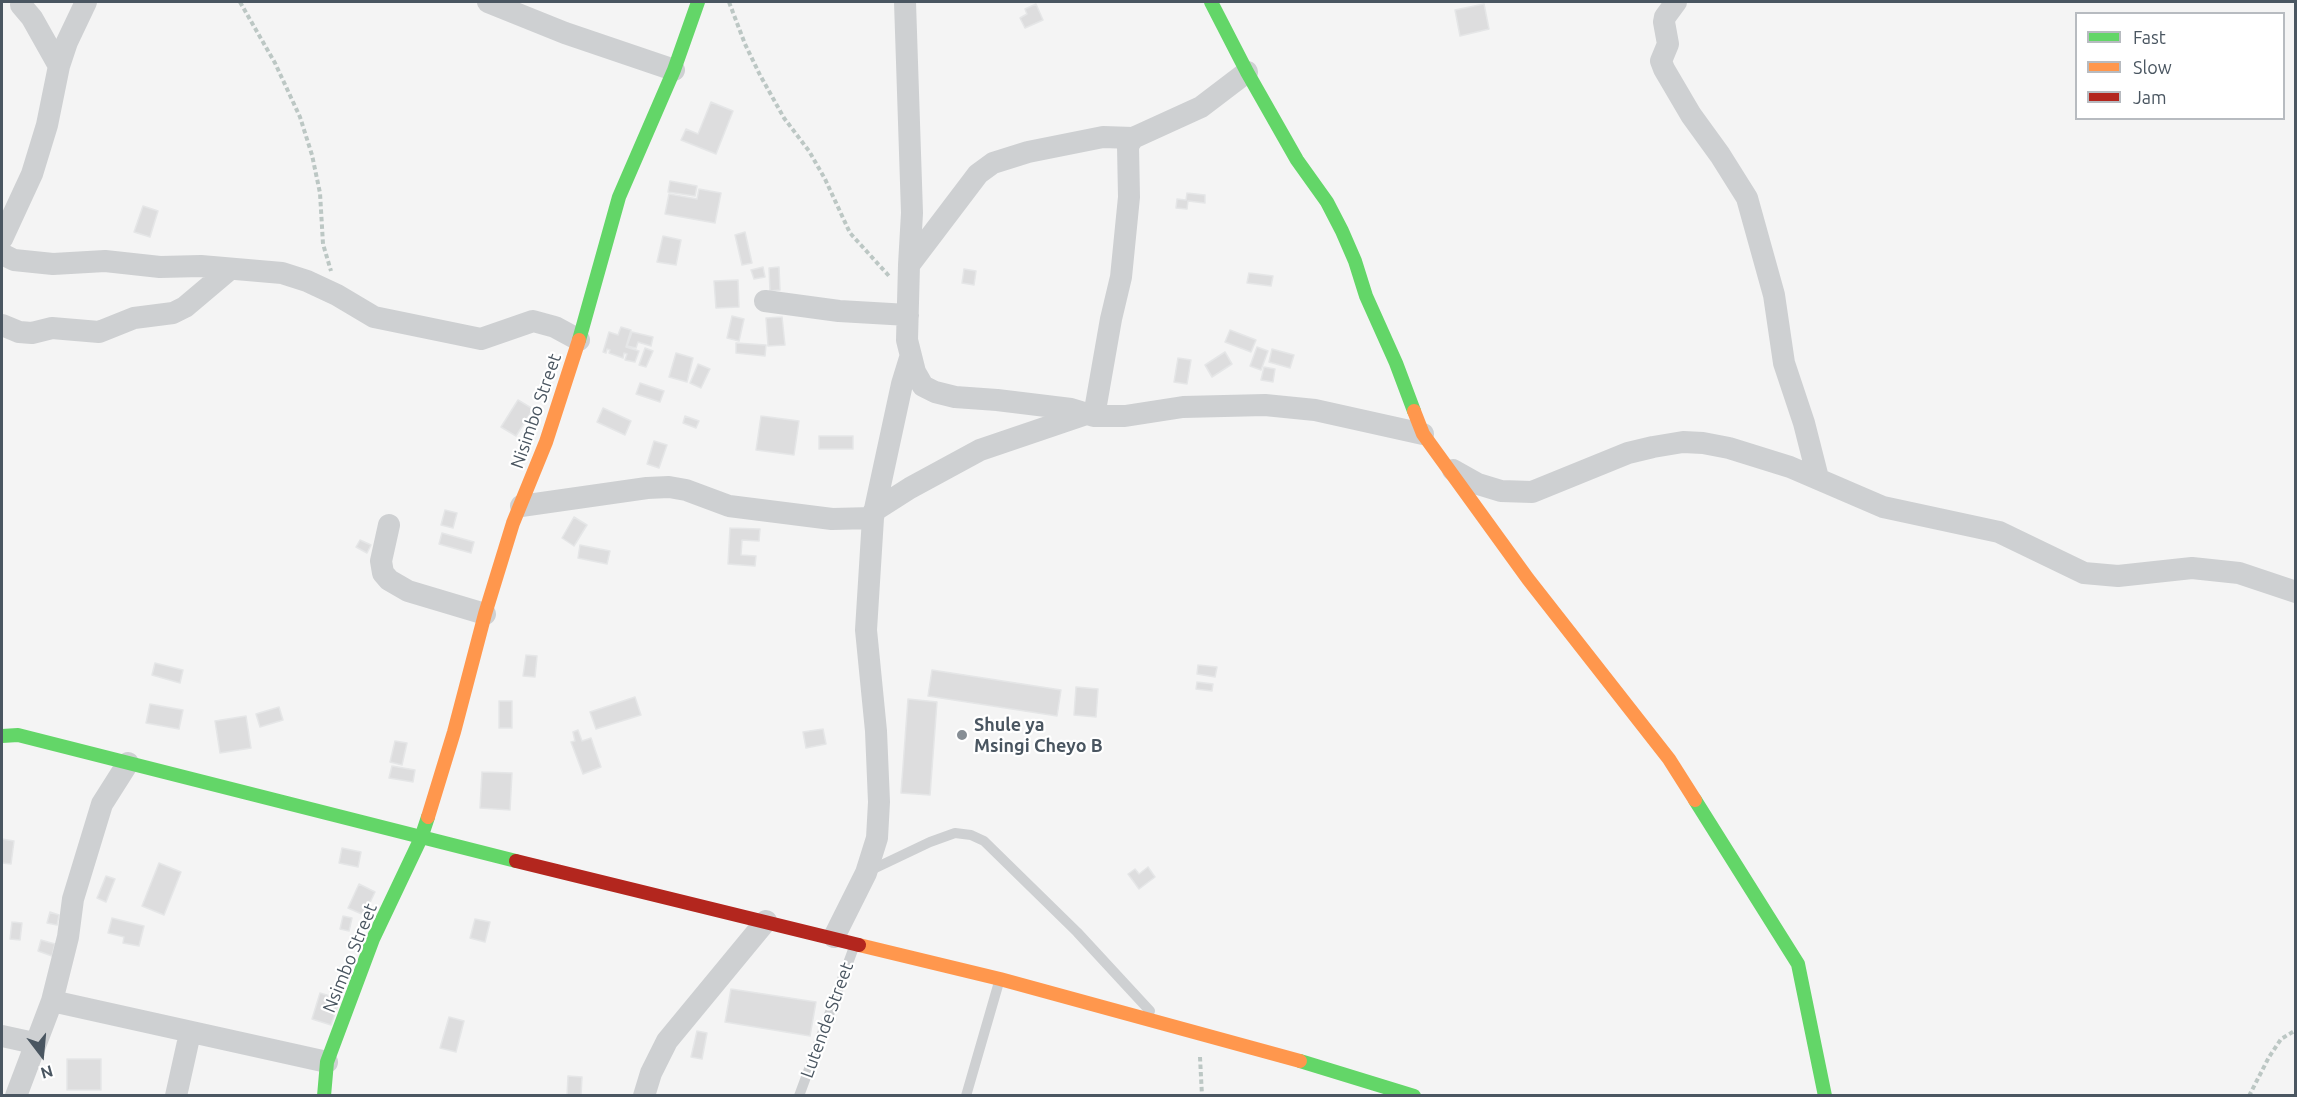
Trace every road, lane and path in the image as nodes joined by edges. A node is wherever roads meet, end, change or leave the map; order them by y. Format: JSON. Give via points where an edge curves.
{"nodes":[{"id":1,"x":45,"y":2,"type":"edge"},
{"id":2,"x":86,"y":2,"type":"edge"},
{"id":3,"x":240,"y":2,"type":"edge"},
{"id":4,"x":489,"y":2,"type":"edge"},
{"id":5,"x":698,"y":2,"type":"edge"},
{"id":6,"x":729,"y":2,"type":"edge"},
{"id":7,"x":905,"y":2,"type":"edge"},
{"id":8,"x":1211,"y":2,"type":"edge"},
{"id":9,"x":1676,"y":2,"type":"edge"},
{"id":10,"x":16,"y":3,"type":"edge"},
{"id":11,"x":59,"y":66,"type":"junction"},
{"id":12,"x":674,"y":70,"type":"junction"},
{"id":13,"x":1247,"y":72,"type":"junction"},
{"id":14,"x":1133,"y":138,"type":"junction"},
{"id":15,"x":2,"y":238,"type":"edge"},
{"id":16,"x":2,"y":254,"type":"edge"},
{"id":17,"x":909,"y":265,"type":"junction"},
{"id":18,"x":230,"y":269,"type":"junction"},
{"id":19,"x":908,"y":292,"type":"junction"},
{"id":20,"x":337,"y":295,"type":"junction"},
{"id":21,"x":765,"y":301,"type":"dead end"},
{"id":22,"x":908,"y":315,"type":"junction"},
{"id":23,"x":2,"y":325,"type":"edge"},
{"id":24,"x":579,"y":340,"type":"junction"},
{"id":25,"x":910,"y":358,"type":"junction"},
{"id":26,"x":1090,"y":415,"type":"junction"},
{"id":27,"x":1423,"y":434,"type":"junction"},
{"id":28,"x":1446,"y":465,"type":"junction"},
{"id":29,"x":1818,"y":478,"type":"junction"},
{"id":30,"x":521,"y":506,"type":"junction"},
{"id":31,"x":874,"y":514,"type":"junction"},
{"id":32,"x":389,"y":525,"type":"dead end"},
{"id":33,"x":2295,"y":592,"type":"edge"},
{"id":34,"x":485,"y":614,"type":"junction"},
{"id":35,"x":2,"y":736,"type":"edge"},
{"id":36,"x":128,"y":764,"type":"junction"},
{"id":37,"x":421,"y":838,"type":"junction"},
{"id":38,"x":866,"y":873,"type":"junction"},
{"id":39,"x":766,"y":921,"type":"junction"},
{"id":40,"x":834,"y":938,"type":"junction"},
{"id":41,"x":855,"y":944,"type":"junction"},
{"id":42,"x":1000,"y":979,"type":"junction"},
{"id":43,"x":52,"y":1001,"type":"junction"},
{"id":44,"x":1161,"y":1023,"type":"junction"},
{"id":45,"x":2295,"y":1030,"type":"edge"},
{"id":46,"x":190,"y":1033,"type":"junction"},
{"id":47,"x":1197,"y":1034,"type":"junction"},
{"id":48,"x":2,"y":1036,"type":"edge"},
{"id":49,"x":34,"y":1043,"type":"junction"},
{"id":50,"x":327,"y":1062,"type":"junction"},
{"id":51,"x":16,"y":1095,"type":"edge"},
{"id":52,"x":176,"y":1095,"type":"edge"},
{"id":53,"x":324,"y":1095,"type":"edge"},
{"id":54,"x":644,"y":1095,"type":"edge"},
{"id":55,"x":799,"y":1095,"type":"edge"},
{"id":56,"x":966,"y":1095,"type":"edge"},
{"id":57,"x":1202,"y":1095,"type":"edge"},
{"id":58,"x":1413,"y":1095,"type":"edge"},
{"id":59,"x":1825,"y":1095,"type":"edge"},
{"id":60,"x":2249,"y":1095,"type":"edge"}],
"edges":[{"from":1,"to":10,"type":"street"},
{"from":2,"to":11,"type":"street"},
{"from":3,"to":20,"type":"path","via":[[300,117],[320,193],[323,244]]},
{"from":4,"to":12,"type":"street"},
{"from":5,"to":12,"type":"street","name":"Nisimbo Street"},
{"from":6,"to":19,"type":"path","via":[[760,75],[825,179],[850,233]]},
{"from":7,"to":17,"type":"street","via":[[912,213]]},
{"from":8,"to":13,"type":"street"},
{"from":9,"to":29,"type":"street","via":[[1665,17],[1668,44],[1661,61],[1691,115],[1747,198],[1774,295],[1784,363]]},
{"from":10,"to":11,"type":"street","via":[[32,18]]},
{"from":11,"to":15,"type":"street","via":[[35,164]]},
{"from":12,"to":24,"type":"street","name":"Nisimbo Street","via":[[619,197]]},
{"from":13,"to":14,"type":"street","via":[[1201,107]]},
{"from":13,"to":27,"type":"street","via":[[1342,231]]},
{"from":14,"to":17,"type":"street","via":[[1103,137],[993,163],[962,193]]},
{"from":14,"to":26,"type":"street","via":[[1128,150],[1129,197],[1121,278]]},
{"from":16,"to":18,"type":"street","via":[[14,260],[53,264],[105,261]]},
{"from":17,"to":19,"type":"street"},
{"from":18,"to":20,"type":"street","via":[[282,273]]},
{"from":18,"to":23,"type":"street","via":[[173,313],[134,318],[99,332],[52,328],[32,333]]},
{"from":19,"to":22,"type":"street"},
{"from":20,"to":24,"type":"street","via":[[374,317],[480,339],[533,321]]},
{"from":21,"to":22,"type":"street"},
{"from":22,"to":25,"type":"street"},
{"from":24,"to":30,"type":"street","name":"Nisimbo Street"},
{"from":25,"to":26,"type":"street","via":[[923,386],[935,392],[1071,409]]},
{"from":25,"to":31,"type":"street"},
{"from":26,"to":27,"type":"street","via":[[1265,405],[1315,410]]},
{"from":26,"to":31,"type":"street","via":[[980,450],[910,488]]},
{"from":27,"to":28,"type":"street"},
{"from":28,"to":29,"type":"street","via":[[1478,484],[1501,491],[1532,492],[1628,453],[1683,442],[1729,448]]},
{"from":28,"to":59,"type":"street","via":[[1528,579],[1669,759],[1798,964]]},
{"from":29,"to":33,"type":"street","via":[[1883,507],[1998,532],[2084,573],[2118,576],[2192,568],[2239,573]]},
{"from":30,"to":31,"type":"street","via":[[669,487],[729,506],[832,519]]},
{"from":30,"to":34,"type":"street","name":"Nisimbo Street"},
{"from":31,"to":38,"type":"street","via":[[866,630],[879,802],[877,838]]},
{"from":32,"to":34,"type":"street","via":[[381,561],[389,580],[408,591]]},
{"from":34,"to":37,"type":"street","name":"Nisimbo Street"},
{"from":35,"to":36,"type":"street","via":[[18,735]]},
{"from":36,"to":37,"type":"street"},
{"from":36,"to":43,"type":"street","via":[[98,815],[73,899]]},
{"from":37,"to":39,"type":"street"},
{"from":37,"to":50,"type":"street","name":"Nsimbo Street","via":[[373,939]]},
{"from":38,"to":40,"type":"street"},
{"from":38,"to":44,"type":"lane","via":[[955,834],[984,841],[1077,932]]},
{"from":39,"to":40,"type":"street"},
{"from":39,"to":54,"type":"street","via":[[667,1041]]},
{"from":40,"to":41,"type":"street"},
{"from":41,"to":42,"type":"street"},
{"from":41,"to":55,"type":"lane","name":"Lutende Street"},
{"from":42,"to":44,"type":"street"},
{"from":42,"to":56,"type":"lane"},
{"from":43,"to":46,"type":"street"},
{"from":43,"to":49,"type":"street"},
{"from":44,"to":47,"type":"street"},
{"from":45,"to":60,"type":"path","via":[[2281,1039]]},
{"from":46,"to":50,"type":"street"},
{"from":46,"to":52,"type":"street"},
{"from":47,"to":57,"type":"path"},
{"from":47,"to":58,"type":"street"},
{"from":48,"to":49,"type":"street"},
{"from":49,"to":51,"type":"street"},
{"from":50,"to":53,"type":"street","name":"Nsimbo Street"}]}
